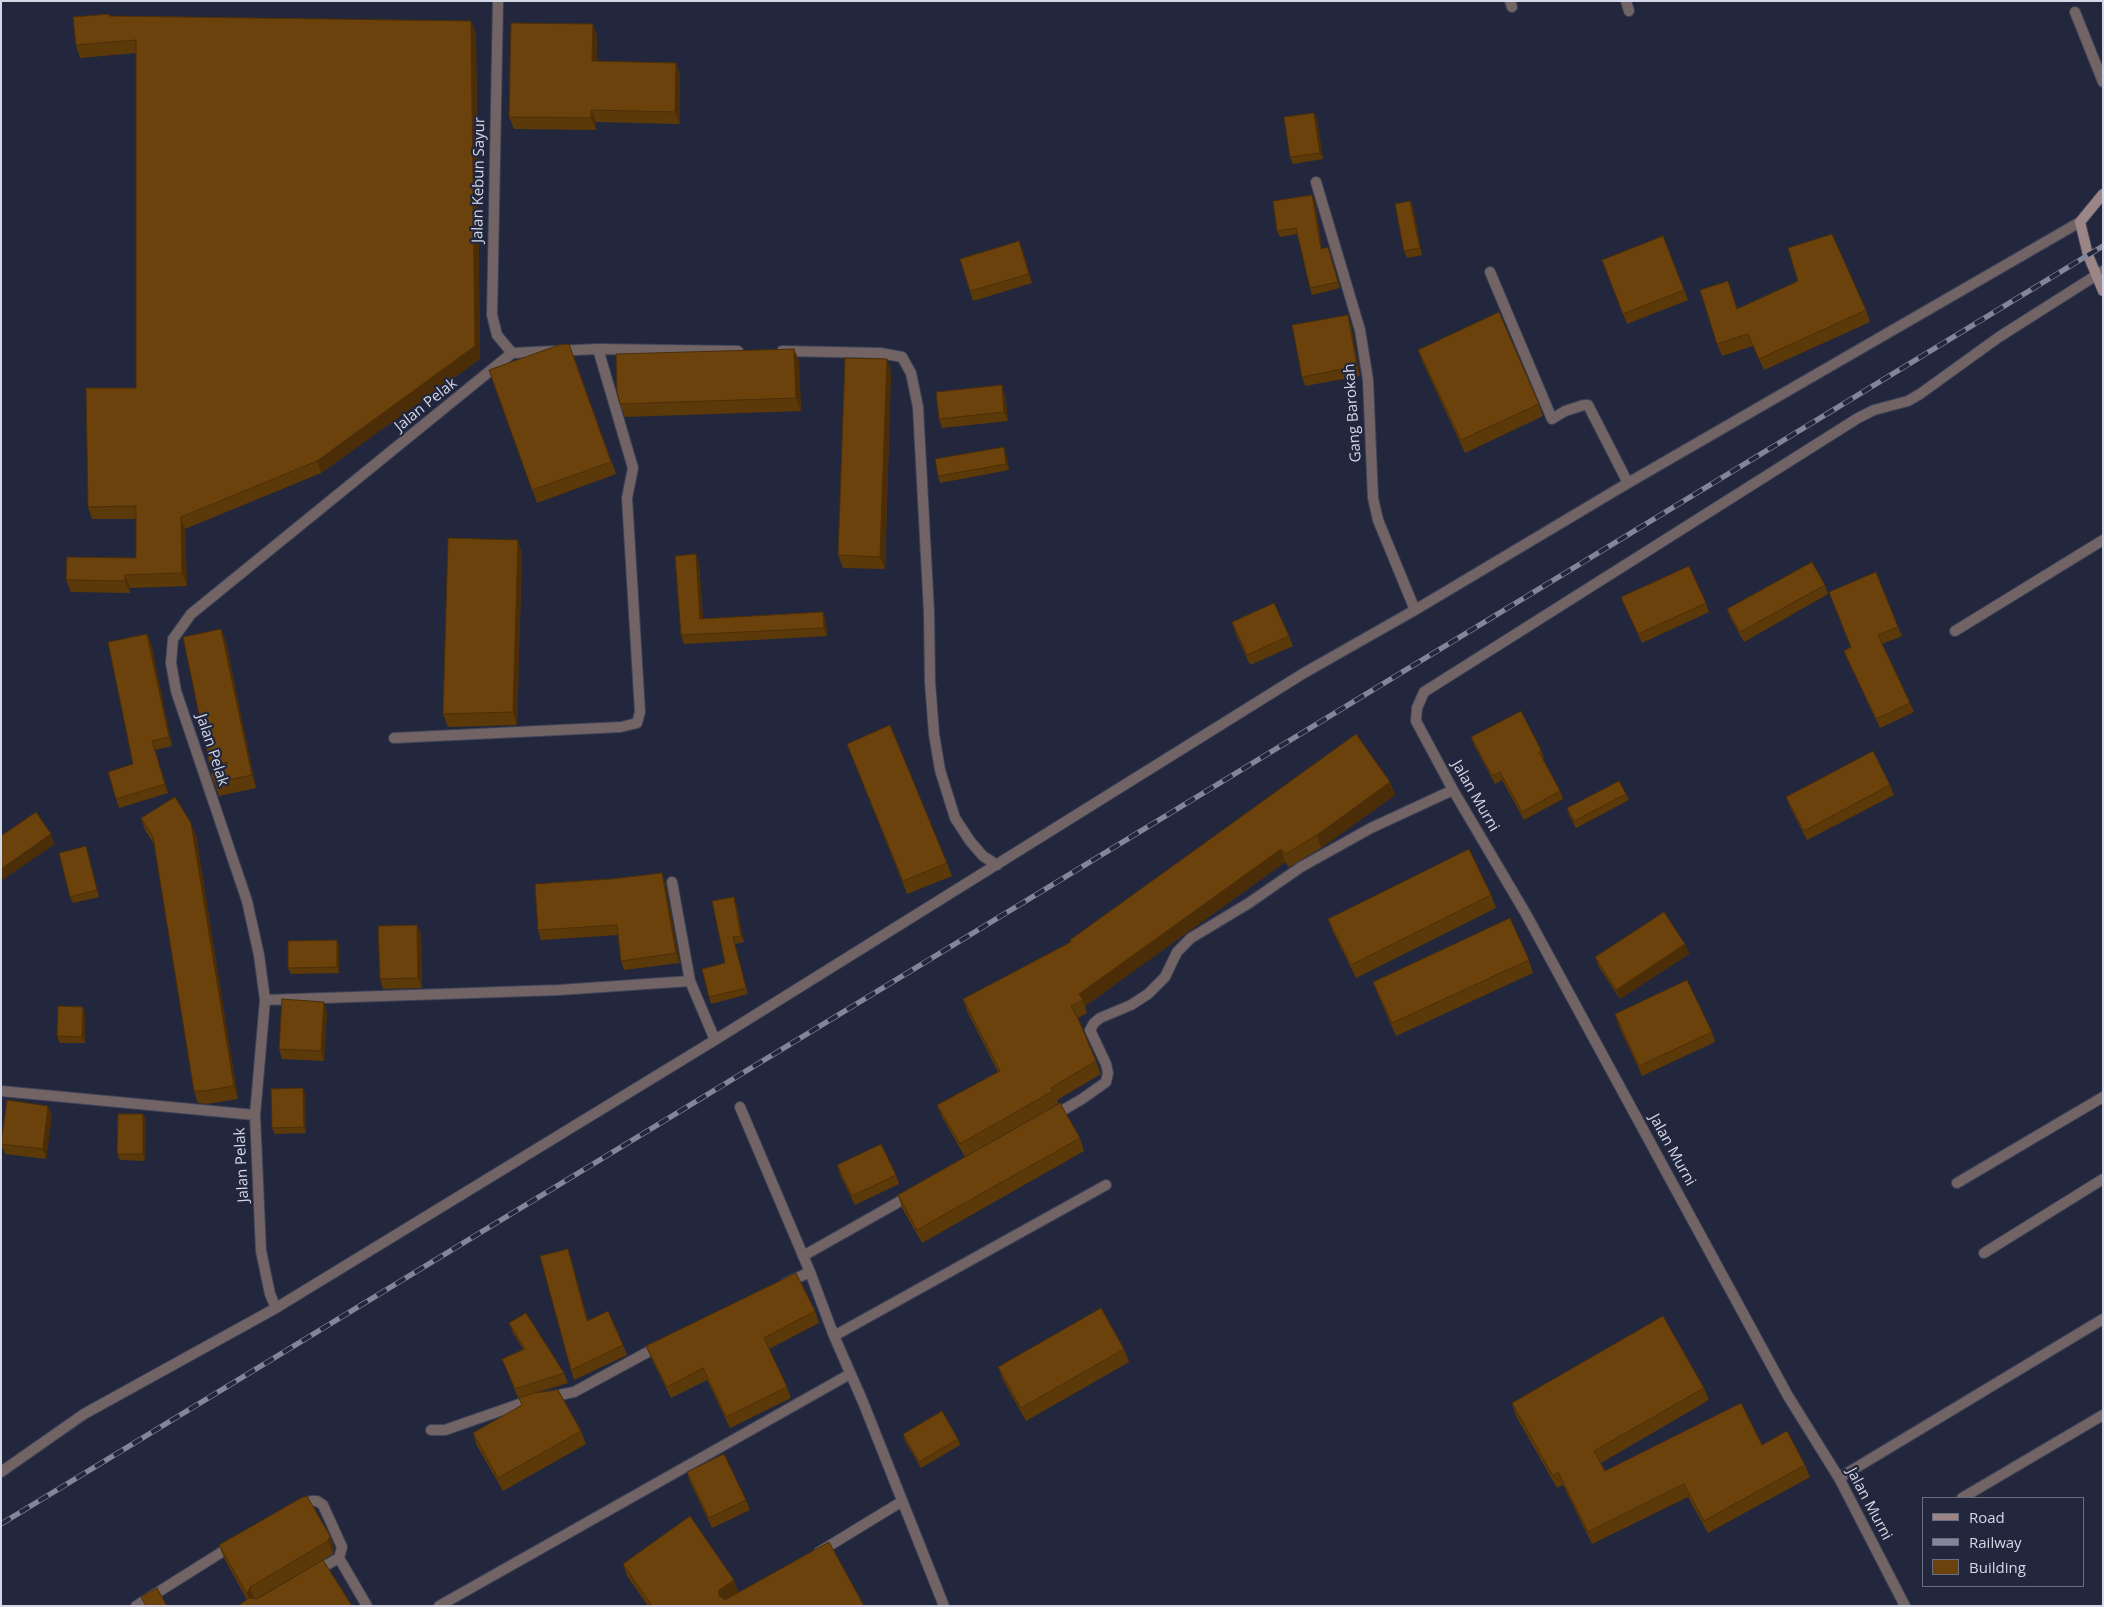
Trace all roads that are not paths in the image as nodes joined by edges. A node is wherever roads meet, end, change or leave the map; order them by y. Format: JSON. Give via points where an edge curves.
{"nodes":[{"id":1,"x":498,"y":1,"type":"edge"},
{"id":2,"x":2076,"y":12,"type":"dead end"},
{"id":3,"x":2103,"y":82,"type":"edge"},
{"id":4,"x":1316,"y":182,"type":"dead end"},
{"id":5,"x":2103,"y":194,"type":"edge"},
{"id":6,"x":2080,"y":222,"type":"junction"},
{"id":7,"x":1490,"y":272,"type":"dead end"},
{"id":8,"x":2100,"y":273,"type":"edge"},
{"id":9,"x":2103,"y":291,"type":"edge"},
{"id":10,"x":598,"y":349,"type":"junction"},
{"id":11,"x":744,"y":351,"type":"edge"},
{"id":12,"x":773,"y":351,"type":"edge"},
{"id":13,"x":512,"y":353,"type":"junction"},
{"id":14,"x":1628,"y":483,"type":"junction"},
{"id":15,"x":2103,"y":540,"type":"edge"},
{"id":16,"x":1415,"y":610,"type":"junction"},
{"id":17,"x":1955,"y":631,"type":"dead end"},
{"id":18,"x":394,"y":738,"type":"dead end"},
{"id":19,"x":1453,"y":790,"type":"junction"},
{"id":20,"x":996,"y":865,"type":"junction"},
{"id":21,"x":672,"y":882,"type":"dead end"},
{"id":22,"x":690,"y":981,"type":"junction"},
{"id":23,"x":265,"y":1000,"type":"junction"},
{"id":24,"x":715,"y":1040,"type":"junction"},
{"id":25,"x":1,"y":1091,"type":"edge"},
{"id":26,"x":2103,"y":1097,"type":"edge"},
{"id":27,"x":740,"y":1107,"type":"dead end"},
{"id":28,"x":255,"y":1116,"type":"junction"},
{"id":29,"x":1047,"y":1119,"type":"edge"},
{"id":30,"x":2103,"y":1180,"type":"edge"},
{"id":31,"x":1957,"y":1183,"type":"dead end"},
{"id":32,"x":1106,"y":1185,"type":"dead end"},
{"id":33,"x":916,"y":1192,"type":"edge"},
{"id":34,"x":1984,"y":1253,"type":"dead end"},
{"id":35,"x":803,"y":1256,"type":"junction"},
{"id":36,"x":810,"y":1272,"type":"junction"},
{"id":37,"x":776,"y":1289,"type":"edge"},
{"id":38,"x":276,"y":1308,"type":"junction"},
{"id":39,"x":2103,"y":1319,"type":"edge"},
{"id":40,"x":834,"y":1336,"type":"junction"},
{"id":41,"x":671,"y":1340,"type":"edge"},
{"id":42,"x":850,"y":1374,"type":"junction"},
{"id":43,"x":2103,"y":1415,"type":"edge"},
{"id":44,"x":431,"y":1430,"type":"dead end"},
{"id":45,"x":1,"y":1472,"type":"edge"},
{"id":46,"x":1839,"y":1478,"type":"junction"},
{"id":47,"x":1964,"y":1497,"type":"edge"},
{"id":48,"x":902,"y":1502,"type":"junction"},
{"id":49,"x":286,"y":1513,"type":"edge"},
{"id":50,"x":245,"y":1538,"type":"edge"},
{"id":51,"x":812,"y":1556,"type":"edge"},
{"id":52,"x":339,"y":1558,"type":"junction"},
{"id":53,"x":300,"y":1580,"type":"edge"},
{"id":54,"x":136,"y":1606,"type":"edge"},
{"id":55,"x":367,"y":1606,"type":"edge"},
{"id":56,"x":439,"y":1606,"type":"edge"},
{"id":57,"x":944,"y":1606,"type":"edge"},
{"id":58,"x":1905,"y":1606,"type":"edge"}],
"edges":[{"from":1,"to":13,"type":"street","name":"Jalan Kebun Sayur","via":[[492,315],[497,335]]},
{"from":2,"to":3,"type":"street"},
{"from":4,"to":16,"type":"street","name":"Gang Barokah","via":[[1360,330],[1368,380],[1373,498],[1378,520]]},
{"from":5,"to":6,"type":"main road"},
{"from":6,"to":8,"type":"main road"},
{"from":6,"to":14,"type":"street"},
{"from":7,"to":14,"type":"street","via":[[1552,419],[1564,411],[1588,406]]},
{"from":8,"to":9,"type":"main road"},
{"from":8,"to":19,"type":"street","name":"Jalan Murni","via":[[1999,337],[1920,394],[1858,418],[1424,692],[1416,721]]},
{"from":10,"to":11,"type":"street"},
{"from":10,"to":13,"type":"street"},
{"from":10,"to":18,"type":"street","via":[[633,468],[627,498],[640,712],[637,723],[621,727]]},
{"from":12,"to":20,"type":"street","via":[[880,352],[902,357],[912,373],[918,407],[930,682],[940,770],[955,818],[983,856]]},
{"from":13,"to":23,"type":"street","name":"Jalan Pelak","via":[[191,614],[173,639],[171,663],[176,691],[247,901]]},
{"from":14,"to":16,"type":"street"},
{"from":15,"to":17,"type":"street"},
{"from":16,"to":20,"type":"street","via":[[1304,673]]},
{"from":19,"to":29,"type":"street","via":[[1371,828],[1301,867],[1191,938],[1177,952],[1165,977],[1148,994],[1094,1023],[1090,1030],[1106,1064],[1106,1082]]},
{"from":19,"to":46,"type":"street","name":"Jalan Murni","via":[[1526,914],[1788,1396]]},
{"from":20,"to":24,"type":"street"},
{"from":21,"to":22,"type":"street"},
{"from":22,"to":23,"type":"street","via":[[559,990]]},
{"from":22,"to":24,"type":"street"},
{"from":23,"to":28,"type":"street","name":"Jalan Pelak"},
{"from":24,"to":38,"type":"street"},
{"from":25,"to":28,"type":"street"},
{"from":26,"to":31,"type":"street"},
{"from":27,"to":35,"type":"street"},
{"from":28,"to":38,"type":"street","name":"Jalan Pelak","via":[[261,1251]]},
{"from":30,"to":34,"type":"street"},
{"from":32,"to":40,"type":"street"},
{"from":33,"to":35,"type":"street"},
{"from":35,"to":36,"type":"street"},
{"from":36,"to":37,"type":"street"},
{"from":36,"to":40,"type":"street"},
{"from":38,"to":45,"type":"street","via":[[84,1414]]},
{"from":39,"to":46,"type":"street"},
{"from":40,"to":42,"type":"street"},
{"from":41,"to":44,"type":"street","via":[[566,1395],[537,1399],[445,1430]]},
{"from":42,"to":48,"type":"street"},
{"from":42,"to":56,"type":"street"},
{"from":43,"to":47,"type":"street"},
{"from":46,"to":58,"type":"street","name":"Jalan Murni"},
{"from":48,"to":51,"type":"street"},
{"from":48,"to":57,"type":"street"},
{"from":49,"to":52,"type":"street","via":[[311,1501],[323,1505],[342,1547]]},
{"from":50,"to":54,"type":"street"},
{"from":52,"to":53,"type":"street"},
{"from":52,"to":55,"type":"street"}]}
